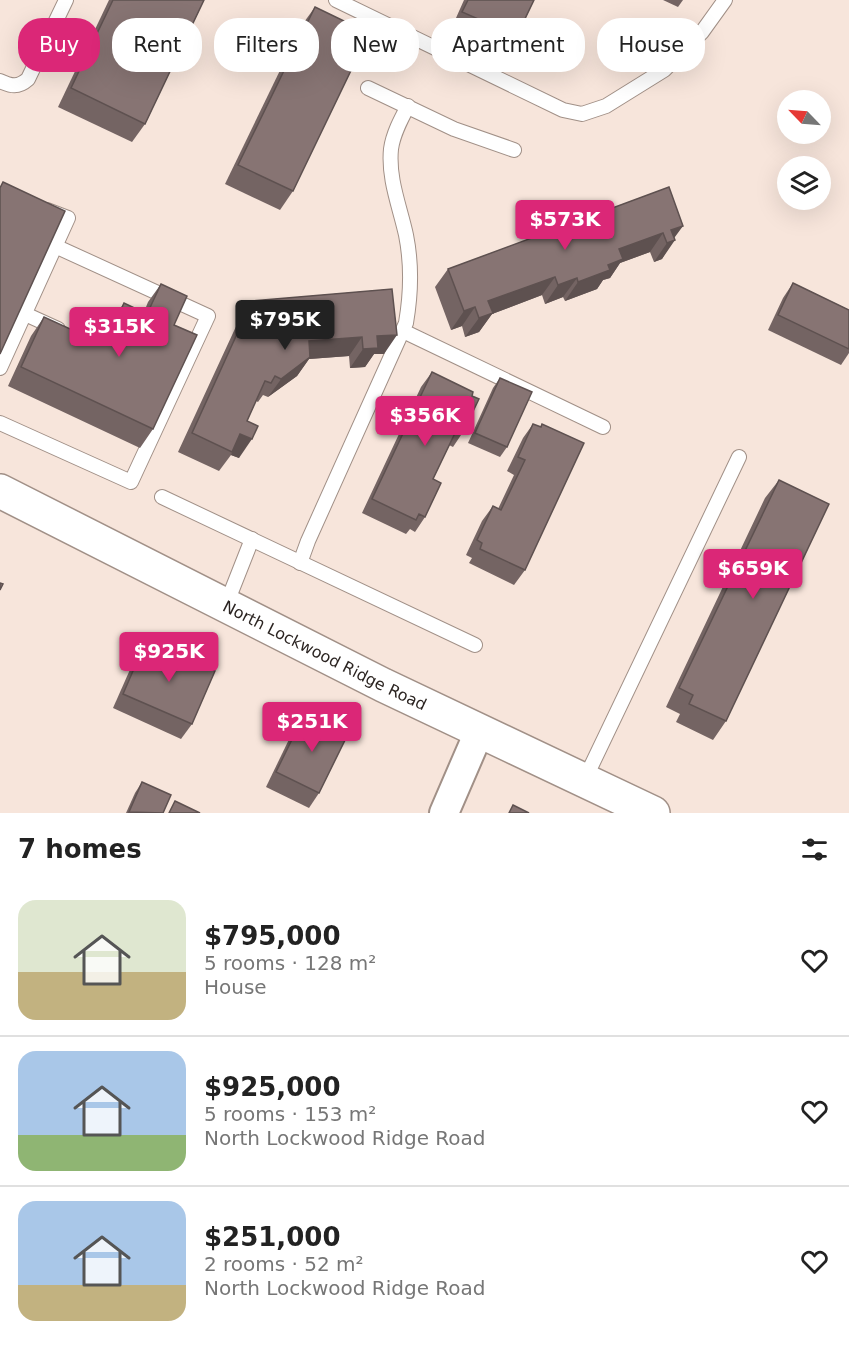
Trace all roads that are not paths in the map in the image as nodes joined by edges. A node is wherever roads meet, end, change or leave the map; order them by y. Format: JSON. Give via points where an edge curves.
{"nodes":[{"id":1,"x":66,"y":0,"type":"edge"},
{"id":2,"x":336,"y":0,"type":"edge"},
{"id":3,"x":725,"y":0,"type":"edge"},
{"id":4,"x":0,"y":81,"type":"edge"},
{"id":5,"x":368,"y":88,"type":"dead end"},
{"id":6,"x":408,"y":106,"type":"junction"},
{"id":7,"x":514,"y":150,"type":"dead end"},
{"id":8,"x":39,"y":206,"type":"edge"},
{"id":9,"x":55,"y":246,"type":"junction"},
{"id":10,"x":25,"y":314,"type":"junction"},
{"id":11,"x":403,"y":331,"type":"junction"},
{"id":12,"x":72,"y":335,"type":"edge"},
{"id":13,"x":0,"y":368,"type":"edge"},
{"id":14,"x":0,"y":423,"type":"edge"},
{"id":15,"x":603,"y":427,"type":"dead end"},
{"id":16,"x":739,"y":457,"type":"dead end"},
{"id":17,"x":0,"y":491,"type":"edge"},
{"id":18,"x":162,"y":497,"type":"dead end"},
{"id":19,"x":252,"y":539,"type":"junction"},
{"id":20,"x":300,"y":563,"type":"junction"},
{"id":21,"x":226,"y":605,"type":"junction"},
{"id":22,"x":475,"y":645,"type":"dead end"},
{"id":23,"x":479,"y":732,"type":"junction"},
{"id":24,"x":584,"y":781,"type":"junction"},
{"id":25,"x":444,"y":813,"type":"edge"},
{"id":26,"x":653,"y":813,"type":"edge"}],
"edges":[{"from":1,"to":4,"type":"lane","via":[[27,79],[12,86]]},
{"from":2,"to":3,"type":"lane","via":[[563,110],[582,114],[606,106],[664,70],[702,32]]},
{"from":5,"to":6,"type":"lane"},
{"from":6,"to":7,"type":"lane","via":[[454,129]]},
{"from":6,"to":11,"type":"lane","via":[[391,149],[392,179],[410,262]]},
{"from":8,"to":9,"type":"lane","via":[[68,218]]},
{"from":9,"to":10,"type":"lane"},
{"from":9,"to":14,"type":"lane","via":[[208,316],[131,482]]},
{"from":10,"to":12,"type":"lane"},
{"from":10,"to":13,"type":"lane"},
{"from":11,"to":15,"type":"lane"},
{"from":11,"to":20,"type":"lane"},
{"from":16,"to":24,"type":"lane"},
{"from":17,"to":21,"type":"street","name":"North Lockwood Ridge Road"},
{"from":18,"to":19,"type":"lane"},
{"from":19,"to":20,"type":"lane"},
{"from":19,"to":21,"type":"lane"},
{"from":20,"to":22,"type":"lane"},
{"from":21,"to":23,"type":"street","name":"North Lockwood Ridge Road"},
{"from":23,"to":24,"type":"street","name":"North Lockwood Ridge Road"},
{"from":23,"to":25,"type":"street"},
{"from":24,"to":26,"type":"street","name":"North Lockwood Ridge Road"}]}
